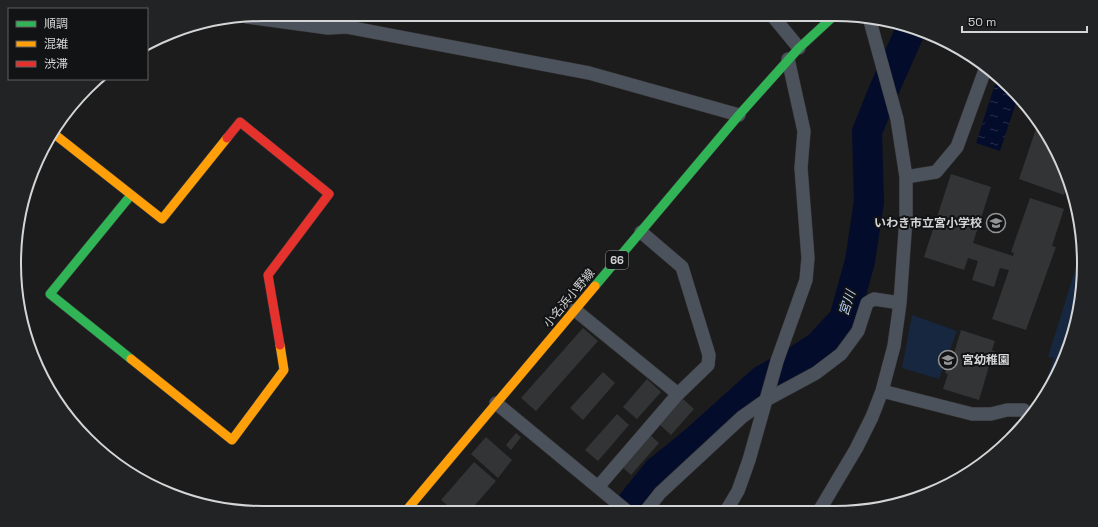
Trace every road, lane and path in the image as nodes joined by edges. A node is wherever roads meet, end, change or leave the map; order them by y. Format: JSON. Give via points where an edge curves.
{"nodes":[{"id":1,"x":276,"y":21,"type":"edge"},
{"id":2,"x":777,"y":21,"type":"edge"},
{"id":3,"x":828,"y":21,"type":"edge"},
{"id":4,"x":871,"y":24,"type":"edge"},
{"id":5,"x":799,"y":48,"type":"junction"},
{"id":6,"x":788,"y":60,"type":"junction"},
{"id":7,"x":984,"y":73,"type":"edge"},
{"id":8,"x":739,"y":115,"type":"junction"},
{"id":9,"x":57,"y":136,"type":"edge"},
{"id":10,"x":906,"y":177,"type":"junction"},
{"id":11,"x":131,"y":195,"type":"junction"},
{"id":12,"x":641,"y":232,"type":"junction"},
{"id":13,"x":900,"y":303,"type":"junction"},
{"id":14,"x":575,"y":310,"type":"junction"},
{"id":15,"x":882,"y":391,"type":"junction"},
{"id":16,"x":678,"y":394,"type":"junction"},
{"id":17,"x":767,"y":397,"type":"junction"},
{"id":18,"x":496,"y":403,"type":"junction"},
{"id":19,"x":1024,"y":410,"type":"dead end"},
{"id":20,"x":598,"y":487,"type":"junction"},
{"id":21,"x":410,"y":506,"type":"edge"},
{"id":22,"x":621,"y":506,"type":"edge"},
{"id":23,"x":650,"y":506,"type":"edge"},
{"id":24,"x":729,"y":506,"type":"edge"},
{"id":25,"x":822,"y":506,"type":"edge"}],
"edges":[{"from":1,"to":8,"type":"street","via":[[328,28],[347,27],[589,73]]},
{"from":2,"to":5,"type":"street"},
{"from":3,"to":5,"type":"street","name":"小名浜小野線","number":"66"},
{"from":4,"to":10,"type":"street","via":[[897,118]]},
{"from":5,"to":6,"type":"street","name":"小名浜小野線","number":"66"},
{"from":6,"to":8,"type":"street","name":"小名浜小野線","number":"66"},
{"from":6,"to":17,"type":"street","via":[[804,131],[801,168],[808,258],[806,280]]},
{"from":7,"to":10,"type":"street","via":[[957,147],[936,172]]},
{"from":8,"to":12,"type":"street","name":"小名浜小野線","number":"66"},
{"from":9,"to":11,"type":"street"},
{"from":10,"to":13,"type":"street"},
{"from":11,"to":11,"type":"street","via":[[162,219],[240,122],[329,194],[268,275],[284,370],[232,440],[50,294]]},
{"from":12,"to":14,"type":"street","name":"小名浜小野線","number":"66"},
{"from":12,"to":16,"type":"street","via":[[682,267],[709,355],[708,365]]},
{"from":13,"to":15,"type":"street","via":[[894,346]]},
{"from":13,"to":17,"type":"street","via":[[874,298],[867,303],[858,331],[841,354],[816,373]]},
{"from":14,"to":16,"type":"street"},
{"from":14,"to":18,"type":"street","name":"小名浜小野線","number":"66"},
{"from":15,"to":19,"type":"street","via":[[972,414]]},
{"from":15,"to":25,"type":"street","via":[[856,449]]},
{"from":16,"to":20,"type":"street"},
{"from":17,"to":23,"type":"street","via":[[660,493]]},
{"from":17,"to":24,"type":"street","via":[[749,460],[738,491]]},
{"from":18,"to":20,"type":"street"},
{"from":18,"to":21,"type":"street","name":"小名浜小野線","number":"66"},
{"from":20,"to":22,"type":"street"}]}
